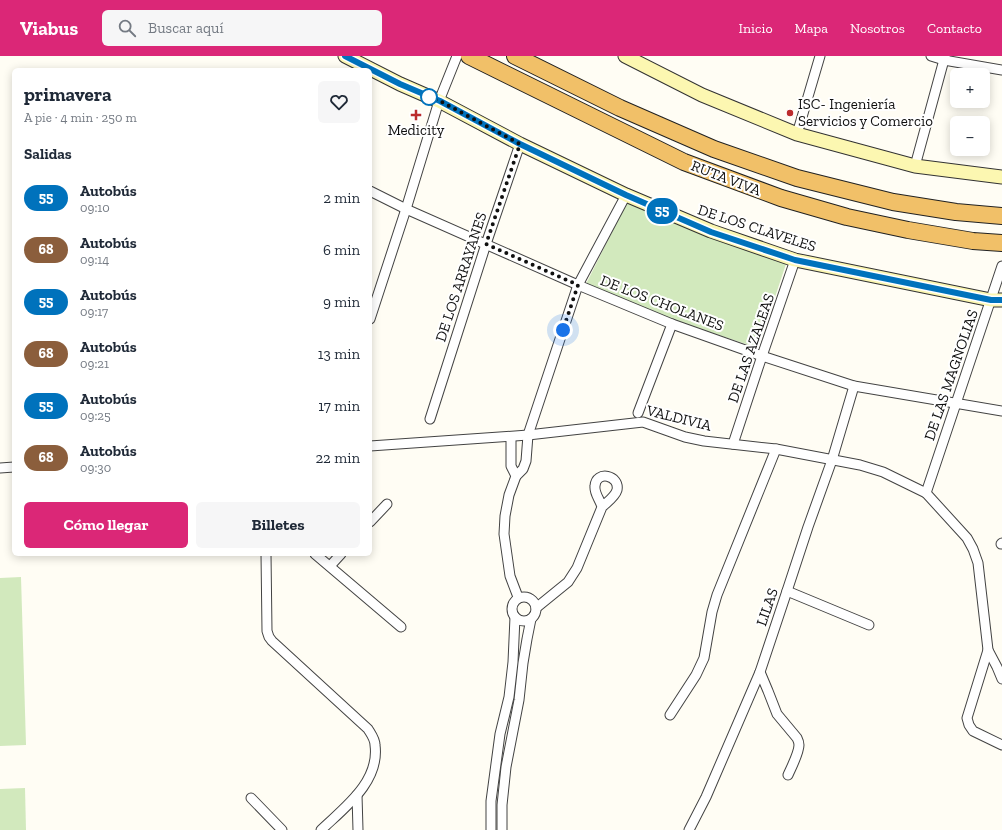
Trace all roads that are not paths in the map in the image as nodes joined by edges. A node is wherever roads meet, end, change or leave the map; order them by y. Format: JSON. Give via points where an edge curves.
{"nodes":[{"id":1,"x":345,"y":56,"type":"edge"},
{"id":2,"x":457,"y":56,"type":"edge"},
{"id":3,"x":469,"y":56,"type":"edge"},
{"id":4,"x":515,"y":56,"type":"edge"},
{"id":5,"x":625,"y":56,"type":"edge"},
{"id":6,"x":820,"y":56,"type":"edge"},
{"id":7,"x":931,"y":56,"type":"edge"},
{"id":8,"x":945,"y":58,"type":"edge"},
{"id":9,"x":369,"y":68,"type":"edge"},
{"id":10,"x":372,"y":70,"type":"edge"},
{"id":11,"x":1002,"y":70,"type":"edge"},
{"id":12,"x":442,"y":95,"type":"junction"},
{"id":13,"x":797,"y":134,"type":"junction"},
{"id":14,"x":520,"y":144,"type":"junction"},
{"id":15,"x":915,"y":166,"type":"junction"},
{"id":16,"x":1002,"y":178,"type":"edge"},
{"id":17,"x":372,"y":192,"type":"edge"},
{"id":18,"x":626,"y":195,"type":"junction"},
{"id":19,"x":406,"y":209,"type":"junction"},
{"id":20,"x":1002,"y":216,"type":"edge"},
{"id":21,"x":1002,"y":243,"type":"edge"},
{"id":22,"x":486,"y":244,"type":"junction"},
{"id":23,"x":795,"y":260,"type":"junction"},
{"id":24,"x":1002,"y":266,"type":"edge"},
{"id":25,"x":578,"y":285,"type":"junction"},
{"id":26,"x":996,"y":300,"type":"edge"},
{"id":27,"x":372,"y":314,"type":"edge"},
{"id":28,"x":672,"y":324,"type":"junction"},
{"id":29,"x":762,"y":356,"type":"junction"},
{"id":30,"x":854,"y":386,"type":"junction"},
{"id":31,"x":956,"y":403,"type":"junction"},
{"id":32,"x":1002,"y":411,"type":"edge"},
{"id":33,"x":638,"y":413,"type":"dead end"},
{"id":34,"x":430,"y":419,"type":"dead end"},
{"id":35,"x":528,"y":435,"type":"junction"},
{"id":36,"x":511,"y":437,"type":"junction"},
{"id":37,"x":733,"y":444,"type":"junction"},
{"id":38,"x":372,"y":446,"type":"edge"},
{"id":39,"x":776,"y":449,"type":"junction"},
{"id":40,"x":832,"y":460,"type":"junction"},
{"id":41,"x":12,"y":467,"type":"edge"},
{"id":42,"x":0,"y":468,"type":"edge"},
{"id":43,"x":516,"y":476,"type":"junction"},
{"id":44,"x":926,"y":493,"type":"junction"},
{"id":45,"x":387,"y":504,"type":"dead end"},
{"id":46,"x":602,"y":507,"type":"dead end"},
{"id":47,"x":372,"y":520,"type":"edge"},
{"id":48,"x":266,"y":556,"type":"edge"},
{"id":49,"x":318,"y":556,"type":"edge"},
{"id":50,"x":339,"y":556,"type":"edge"},
{"id":51,"x":330,"y":566,"type":"junction"},
{"id":52,"x":787,"y":591,"type":"junction"},
{"id":53,"x":518,"y":597,"type":"junction"},
{"id":54,"x":536,"y":608,"type":"junction"},
{"id":55,"x":514,"y":617,"type":"junction"},
{"id":56,"x":531,"y":619,"type":"junction"},
{"id":57,"x":870,"y":625,"type":"dead end"},
{"id":58,"x":400,"y":627,"type":"dead end"},
{"id":59,"x":988,"y":650,"type":"junction"},
{"id":60,"x":760,"y":672,"type":"junction"},
{"id":61,"x":1002,"y":679,"type":"edge"},
{"id":62,"x":670,"y":715,"type":"dead end"},
{"id":63,"x":1002,"y":744,"type":"edge"},
{"id":64,"x":788,"y":775,"type":"dead end"},
{"id":65,"x":357,"y":795,"type":"junction"},
{"id":66,"x":250,"y":798,"type":"dead end"},
{"id":67,"x":282,"y":830,"type":"edge"},
{"id":68,"x":321,"y":830,"type":"edge"},
{"id":69,"x":358,"y":830,"type":"edge"},
{"id":70,"x":491,"y":830,"type":"edge"},
{"id":71,"x":502,"y":830,"type":"edge"},
{"id":72,"x":689,"y":830,"type":"edge"}],
"edges":[{"from":1,"to":9,"type":"main road","name":"DE LOS CLAVELES"},
{"from":2,"to":12,"type":"street"},
{"from":3,"to":21,"type":"highway","name":"RUTA VIVA","via":[[684,162],[781,198],[847,217],[908,230]]},
{"from":4,"to":20,"type":"highway","name":"RUTA VIVA","via":[[620,108],[707,145],[797,178],[893,202]]},
{"from":5,"to":13,"type":"main road","via":[[702,95]]},
{"from":6,"to":13,"type":"street"},
{"from":7,"to":8,"type":"street"},
{"from":8,"to":11,"type":"street"},
{"from":8,"to":15,"type":"street"},
{"from":10,"to":12,"type":"main road","name":"DE LOS CLAVELES","via":[[400,84]]},
{"from":12,"to":14,"type":"main road","name":"DE LOS CLAVELES"},
{"from":12,"to":19,"type":"street"},
{"from":13,"to":15,"type":"main road"},
{"from":14,"to":18,"type":"main road","name":"DE LOS CLAVELES"},
{"from":14,"to":22,"type":"street","name":"DE LOS ARRAYANES"},
{"from":15,"to":16,"type":"main road"},
{"from":17,"to":19,"type":"street","name":"DE LOS CHOLANES"},
{"from":18,"to":23,"type":"main road","name":"DE LOS CLAVELES","via":[[711,232]]},
{"from":18,"to":25,"type":"street"},
{"from":19,"to":22,"type":"street","name":"DE LOS CHOLANES"},
{"from":19,"to":27,"type":"street"},
{"from":22,"to":25,"type":"street","name":"DE LOS CHOLANES"},
{"from":22,"to":34,"type":"street","name":"DE LOS ARRAYANES"},
{"from":23,"to":26,"type":"main road","name":"DE LOS CLAVELES"},
{"from":23,"to":29,"type":"street","name":"DE LAS AZALEAS"},
{"from":24,"to":26,"type":"street","name":"DE LAS MAGNOLIAS"},
{"from":25,"to":28,"type":"street","name":"DE LOS CHOLANES"},
{"from":25,"to":35,"type":"street"},
{"from":26,"to":31,"type":"street","name":"DE LAS MAGNOLIAS"},
{"from":28,"to":29,"type":"street","name":"DE LOS CHOLANES"},
{"from":28,"to":33,"type":"street"},
{"from":29,"to":30,"type":"street","name":"DE LOS CHOLANES"},
{"from":29,"to":37,"type":"street","name":"DE LAS AZALEAS"},
{"from":30,"to":31,"type":"street","name":"DE LOS CHOLANES"},
{"from":30,"to":40,"type":"street","name":"LILAS"},
{"from":31,"to":32,"type":"street","name":"DE LOS CHOLANES"},
{"from":31,"to":44,"type":"street","name":"DE LAS MAGNOLIAS"},
{"from":35,"to":36,"type":"street","name":"VALDIVIA"},
{"from":35,"to":37,"type":"street","name":"VALDIVIA","via":[[643,422],[704,441]]},
{"from":35,"to":43,"type":"street","via":[[526,461]]},
{"from":36,"to":38,"type":"street","name":"VALDIVIA"},
{"from":36,"to":43,"type":"street","via":[[511,466]]},
{"from":37,"to":39,"type":"street","name":"VALDIVIA"},
{"from":39,"to":40,"type":"street","name":"VALDIVIA"},
{"from":39,"to":62,"type":"street","via":[[717,595],[704,658]]},
{"from":40,"to":44,"type":"street","name":"VALDIVIA","via":[[883,472]]},
{"from":40,"to":52,"type":"street","name":"LILAS"},
{"from":41,"to":42,"type":"street"},
{"from":43,"to":53,"type":"street","via":[[509,495],[504,534],[510,576]]},
{"from":44,"to":59,"type":"street","via":[[973,549],[978,563]]},
{"from":45,"to":47,"type":"street"},
{"from":46,"to":54,"type":"street","via":[[577,568],[568,582]]},
{"from":48,"to":65,"type":"street","via":[[269,637],[368,729],[373,738],[375,764],[370,778]]},
{"from":49,"to":51,"type":"street"},
{"from":50,"to":51,"type":"street"},
{"from":51,"to":58,"type":"street"},
{"from":52,"to":57,"type":"street"},
{"from":52,"to":60,"type":"street","name":"LILAS"},
{"from":53,"to":54,"type":"street","via":[[526,596],[533,600]]},
{"from":53,"to":55,"type":"street","via":[[511,606]]},
{"from":54,"to":56,"type":"street"},
{"from":55,"to":56,"type":"street","via":[[525,621]]},
{"from":55,"to":70,"type":"street","via":[[513,662],[491,801]]},
{"from":56,"to":71,"type":"street","via":[[506,767]]},
{"from":59,"to":61,"type":"street"},
{"from":59,"to":63,"type":"street","via":[[967,718],[973,730]]},
{"from":60,"to":64,"type":"street","via":[[777,714],[798,738],[797,754]]},
{"from":60,"to":72,"type":"street","name":"LILAS","via":[[706,798]]},
{"from":65,"to":68,"type":"street"},
{"from":65,"to":69,"type":"street"},
{"from":66,"to":67,"type":"street"}]}
